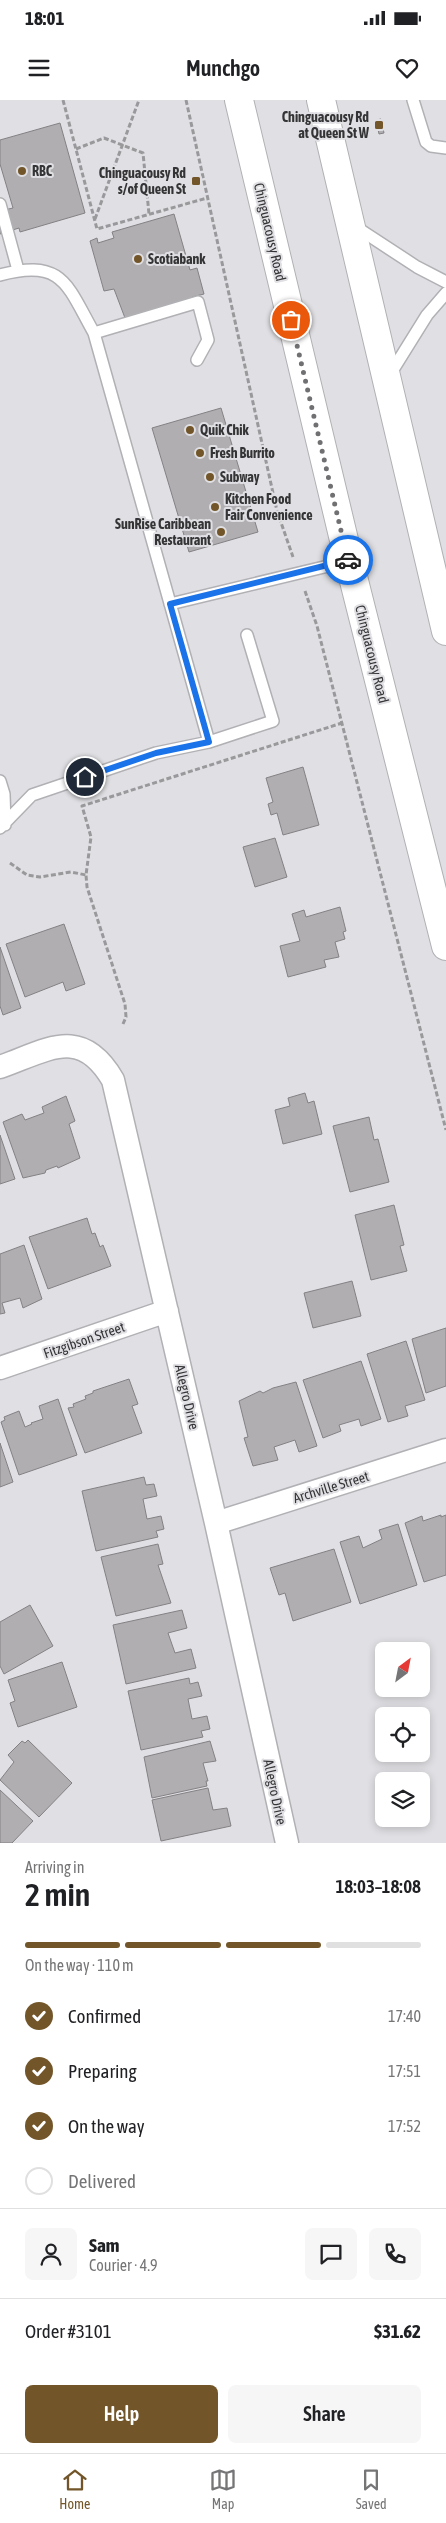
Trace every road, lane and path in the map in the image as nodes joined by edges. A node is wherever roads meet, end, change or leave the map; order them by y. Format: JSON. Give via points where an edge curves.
{"nodes":[{"id":1,"x":63,"y":100,"type":"edge"},
{"id":2,"x":138,"y":100,"type":"edge"},
{"id":3,"x":186,"y":100,"type":"edge"},
{"id":4,"x":239,"y":100,"type":"edge"},
{"id":5,"x":321,"y":100,"type":"edge"},
{"id":6,"x":413,"y":100,"type":"edge"},
{"id":7,"x":122,"y":144,"type":"junction"},
{"id":8,"x":446,"y":148,"type":"edge"},
{"id":9,"x":76,"y":149,"type":"junction"},
{"id":10,"x":207,"y":198,"type":"junction"},
{"id":11,"x":0,"y":204,"type":"edge"},
{"id":12,"x":149,"y":214,"type":"junction"},
{"id":13,"x":95,"y":219,"type":"junction"},
{"id":14,"x":350,"y":224,"type":"junction"},
{"id":15,"x":18,"y":270,"type":"junction"},
{"id":16,"x":0,"y":275,"type":"edge"},
{"id":17,"x":446,"y":282,"type":"edge"},
{"id":18,"x":446,"y":292,"type":"edge"},
{"id":19,"x":94,"y":333,"type":"junction"},
{"id":20,"x":197,"y":360,"type":"dead end"},
{"id":21,"x":386,"y":380,"type":"junction"},
{"id":22,"x":349,"y":561,"type":"junction"},
{"id":23,"x":298,"y":572,"type":"junction"},
{"id":24,"x":170,"y":604,"type":"junction"},
{"id":25,"x":446,"y":631,"type":"edge"},
{"id":26,"x":247,"y":635,"type":"dead end"},
{"id":27,"x":342,"y":723,"type":"junction"},
{"id":28,"x":209,"y":742,"type":"junction"},
{"id":29,"x":0,"y":781,"type":"edge"},
{"id":30,"x":2,"y":826,"type":"edge"},
{"id":31,"x":10,"y":863,"type":"dead end"},
{"id":32,"x":86,"y":875,"type":"junction"},
{"id":33,"x":446,"y":946,"type":"edge"},
{"id":34,"x":124,"y":1024,"type":"dead end"},
{"id":35,"x":0,"y":1067,"type":"edge"},
{"id":36,"x":446,"y":1130,"type":"edge"},
{"id":37,"x":167,"y":1311,"type":"junction"},
{"id":38,"x":0,"y":1368,"type":"edge"},
{"id":39,"x":446,"y":1450,"type":"edge"},
{"id":40,"x":216,"y":1523,"type":"junction"},
{"id":41,"x":287,"y":1843,"type":"edge"}],
"edges":[{"from":1,"to":9,"type":"path"},
{"from":2,"to":7,"type":"path"},
{"from":3,"to":10,"type":"path"},
{"from":4,"to":22,"type":"main road","name":"Chinguacousy Road"},
{"from":5,"to":14,"type":"main road"},
{"from":6,"to":8,"type":"lane","via":[[426,142],[430,146]]},
{"from":7,"to":9,"type":"path","via":[[104,138]]},
{"from":7,"to":12,"type":"path","via":[[143,152]]},
{"from":7,"to":13,"type":"path"},
{"from":9,"to":13,"type":"path"},
{"from":10,"to":12,"type":"path"},
{"from":10,"to":23,"type":"path","via":[[277,511]]},
{"from":11,"to":15,"type":"lane"},
{"from":12,"to":13,"type":"path","via":[[98,229]]},
{"from":14,"to":17,"type":"lane"},
{"from":14,"to":21,"type":"main road"},
{"from":15,"to":16,"type":"lane"},
{"from":15,"to":19,"type":"lane","via":[[50,271],[69,288]]},
{"from":18,"to":21,"type":"lane","via":[[427,315]]},
{"from":19,"to":20,"type":"lane","via":[[198,302],[208,340]]},
{"from":19,"to":24,"type":"lane"},
{"from":21,"to":25,"type":"main road"},
{"from":22,"to":23,"type":"lane"},
{"from":22,"to":33,"type":"main road","name":"Chinguacousy Road"},
{"from":23,"to":24,"type":"lane"},
{"from":23,"to":27,"type":"path","via":[[317,626]]},
{"from":24,"to":28,"type":"lane"},
{"from":26,"to":28,"type":"lane","via":[[273,721]]},
{"from":27,"to":32,"type":"path","via":[[82,806],[91,838]]},
{"from":27,"to":36,"type":"path"},
{"from":28,"to":30,"type":"lane","via":[[156,753],[32,795]]},
{"from":29,"to":30,"type":"lane","via":[[4,794]]},
{"from":31,"to":32,"type":"path","via":[[27,876],[71,872]]},
{"from":32,"to":34,"type":"path","via":[[125,1004]]},
{"from":35,"to":37,"type":"street","name":"Allegro Drive","via":[[70,1045],[87,1048],[106,1068],[113,1080]]},
{"from":37,"to":38,"type":"street","name":"Fitzgibson Street"},
{"from":37,"to":40,"type":"street","name":"Allegro Drive"},
{"from":39,"to":40,"type":"street","name":"Archville Street"},
{"from":40,"to":41,"type":"street","name":"Allegro Drive"}]}
